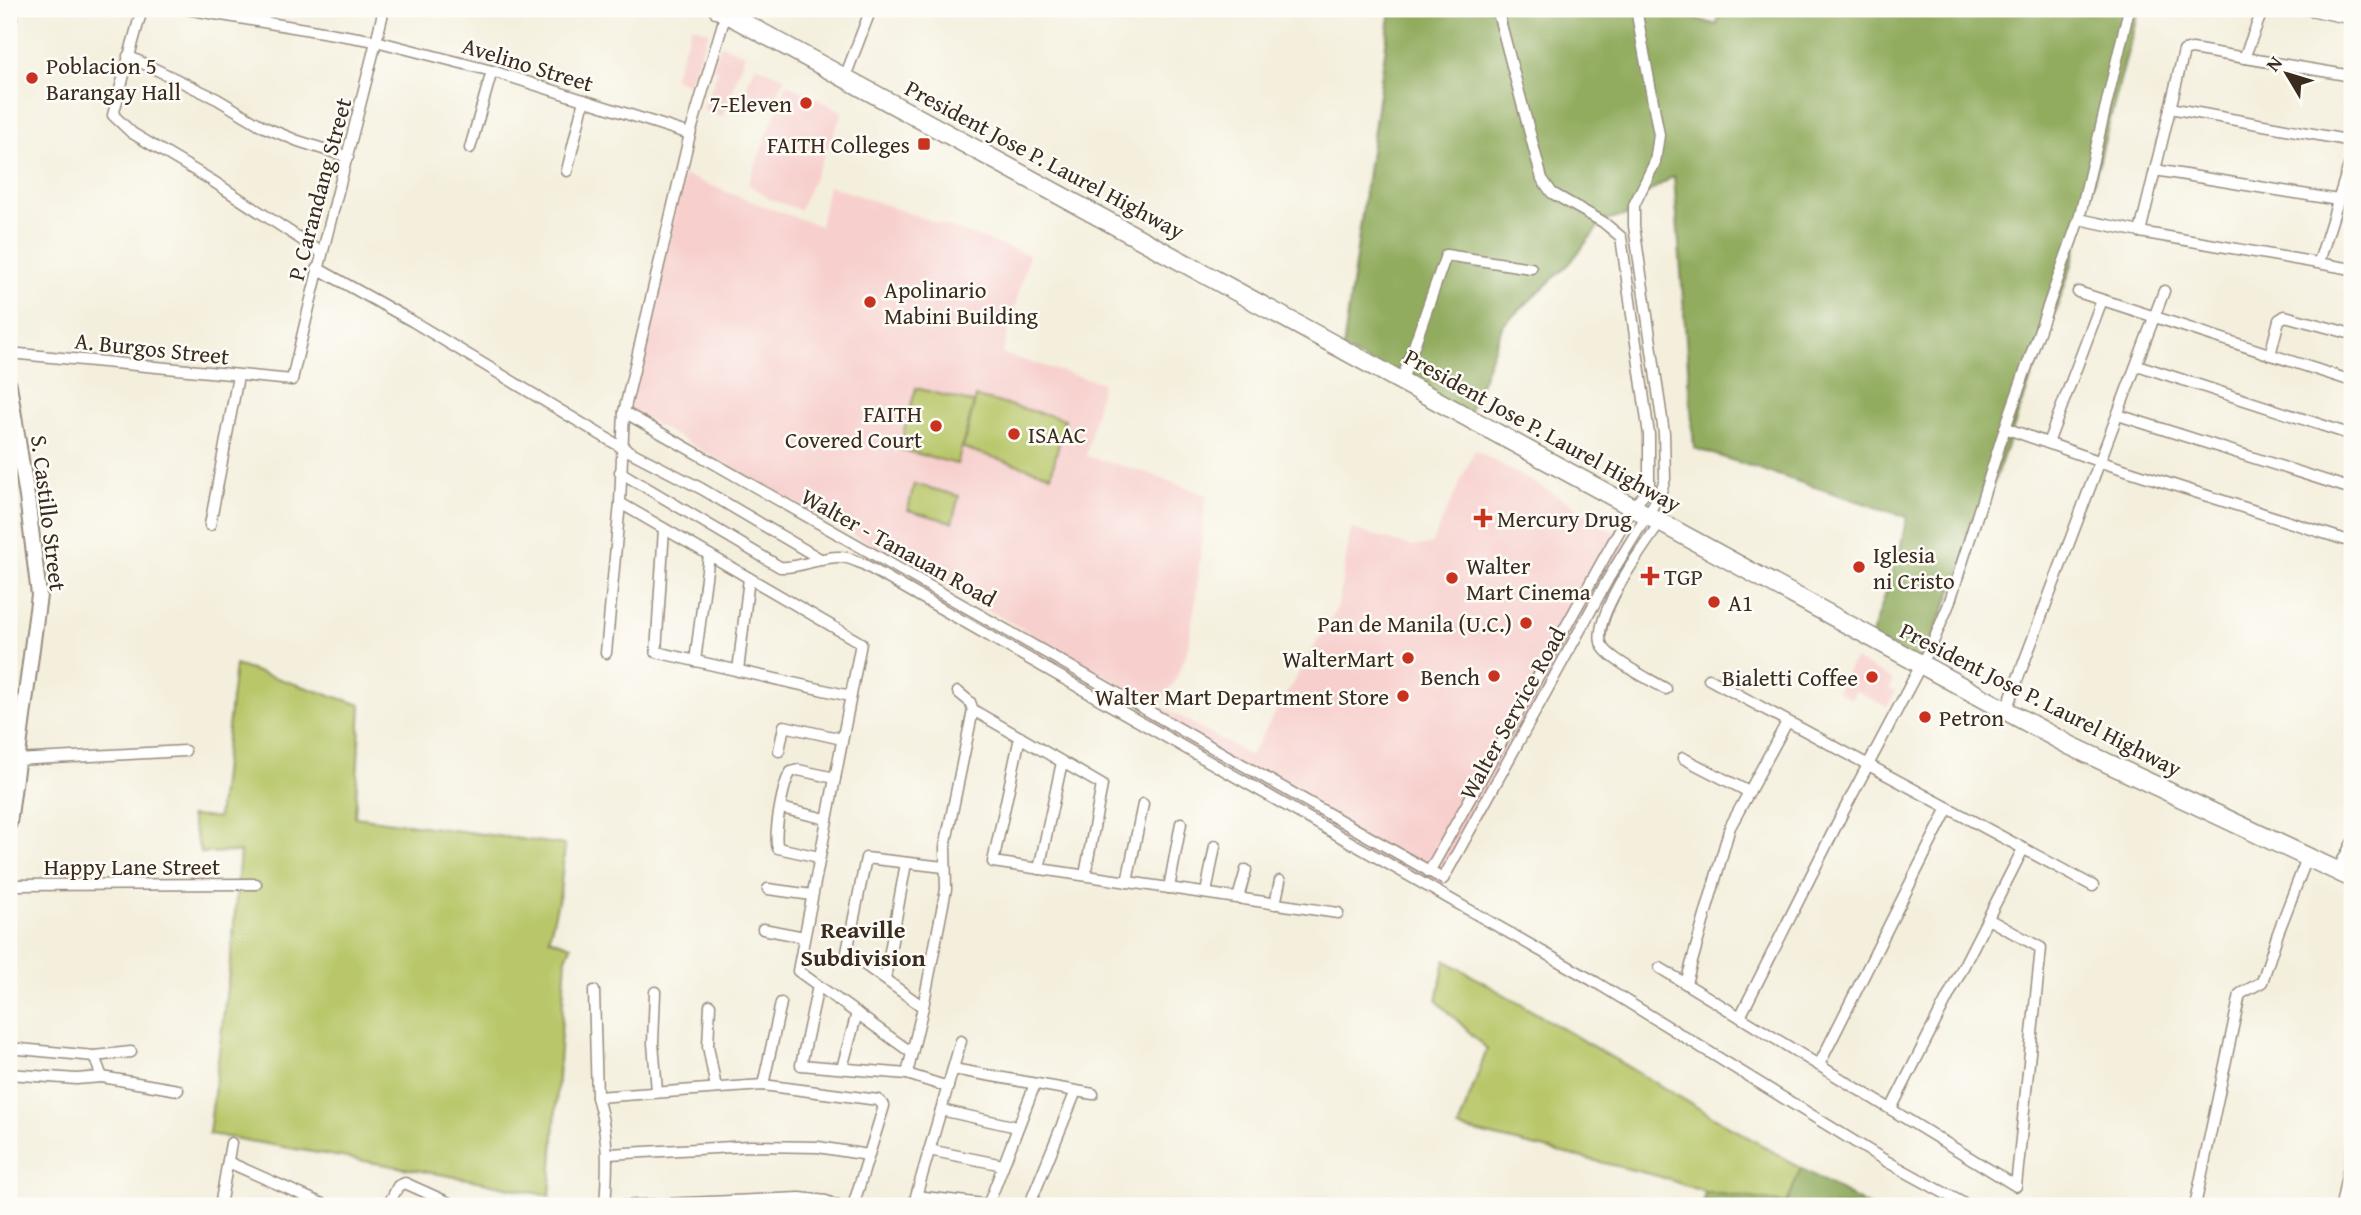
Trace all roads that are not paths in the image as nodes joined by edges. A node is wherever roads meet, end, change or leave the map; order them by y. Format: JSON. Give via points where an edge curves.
{"nodes":[{"id":1,"x":10,"y":9,"type":"edge"},
{"id":2,"x":142,"y":9,"type":"edge"},
{"id":3,"x":187,"y":9,"type":"edge"},
{"id":4,"x":384,"y":9,"type":"edge"},
{"id":5,"x":870,"y":9,"type":"edge"},
{"id":6,"x":1497,"y":9,"type":"edge"},
{"id":7,"x":1636,"y":9,"type":"edge"},
{"id":8,"x":2129,"y":9,"type":"edge"},
{"id":9,"x":2263,"y":9,"type":"edge"},
{"id":10,"x":2305,"y":9,"type":"edge"},
{"id":11,"x":722,"y":11,"type":"edge"},
{"id":12,"x":2336,"y":12,"type":"edge"},
{"id":13,"x":244,"y":14,"type":"edge"},
{"id":14,"x":2352,"y":19,"type":"edge"},
{"id":15,"x":9,"y":20,"type":"edge"},
{"id":16,"x":376,"y":41,"type":"junction"},
{"id":17,"x":128,"y":56,"type":"junction"},
{"id":18,"x":2244,"y":58,"type":"junction"},
{"id":19,"x":492,"y":71,"type":"junction"},
{"id":20,"x":2352,"y":76,"type":"edge"},
{"id":21,"x":845,"y":77,"type":"junction"},
{"id":22,"x":584,"y":100,"type":"junction"},
{"id":23,"x":2170,"y":108,"type":"junction"},
{"id":24,"x":690,"y":134,"type":"junction"},
{"id":25,"x":2352,"y":141,"type":"edge"},
{"id":26,"x":470,"y":148,"type":"dead end"},
{"id":27,"x":2352,"y":156,"type":"edge"},
{"id":28,"x":348,"y":157,"type":"junction"},
{"id":29,"x":2155,"y":170,"type":"junction"},
{"id":30,"x":567,"y":171,"type":"dead end"},
{"id":31,"x":2338,"y":201,"type":"junction"},
{"id":32,"x":2079,"y":219,"type":"junction"},
{"id":33,"x":2140,"y":232,"type":"junction"},
{"id":34,"x":1636,"y":234,"type":"junction"},
{"id":35,"x":1621,"y":237,"type":"junction"},
{"id":36,"x":322,"y":253,"type":"junction"},
{"id":37,"x":2319,"y":262,"type":"junction"},
{"id":38,"x":317,"y":268,"type":"junction"},
{"id":39,"x":1531,"y":268,"type":"dead end"},
{"id":40,"x":2352,"y":269,"type":"edge"},
{"id":41,"x":2164,"y":291,"type":"dead end"},
{"id":42,"x":2078,"y":292,"type":"dead end"},
{"id":43,"x":2102,"y":300,"type":"junction"},
{"id":44,"x":2154,"y":316,"type":"junction"},
{"id":45,"x":2352,"y":334,"type":"edge"},
{"id":46,"x":9,"y":353,"type":"edge"},
{"id":47,"x":2270,"y":355,"type":"junction"},
{"id":48,"x":2137,"y":365,"type":"junction"},
{"id":49,"x":238,"y":376,"type":"junction"},
{"id":50,"x":292,"y":380,"type":"joint"},
{"id":51,"x":1402,"y":380,"type":"junction"},
{"id":52,"x":2352,"y":381,"type":"edge"},
{"id":53,"x":9,"y":385,"type":"edge"},
{"id":54,"x":10,"y":401,"type":"edge"},
{"id":55,"x":624,"y":412,"type":"junction"},
{"id":56,"x":2119,"y":415,"type":"junction"},
{"id":57,"x":2005,"y":428,"type":"junction"},
{"id":58,"x":2352,"y":435,"type":"edge"},
{"id":59,"x":2049,"y":443,"type":"junction"},
{"id":60,"x":621,"y":447,"type":"junction"},
{"id":61,"x":2101,"y":462,"type":"junction"},
{"id":62,"x":620,"y":472,"type":"junction"},
{"id":63,"x":2352,"y":489,"type":"edge"},
{"id":64,"x":620,"y":503,"type":"junction"},
{"id":65,"x":1645,"y":515,"type":"junction"},
{"id":66,"x":210,"y":525,"type":"dead end"},
{"id":67,"x":664,"y":529,"type":"junction"},
{"id":68,"x":2352,"y":542,"type":"edge"},
{"id":69,"x":709,"y":555,"type":"junction"},
{"id":70,"x":822,"y":560,"type":"junction"},
{"id":71,"x":749,"y":579,"type":"junction"},
{"id":72,"x":606,"y":653,"type":"dead end"},
{"id":73,"x":695,"y":661,"type":"junction"},
{"id":74,"x":1921,"y":665,"type":"junction"},
{"id":75,"x":738,"y":671,"type":"junction"},
{"id":76,"x":1709,"y":679,"type":"dead end"},
{"id":77,"x":1666,"y":689,"type":"dead end"},
{"id":78,"x":958,"y":692,"type":"dead end"},
{"id":79,"x":850,"y":696,"type":"junction"},
{"id":80,"x":973,"y":710,"type":"junction"},
{"id":81,"x":2006,"y":710,"type":"junction"},
{"id":82,"x":1787,"y":722,"type":"junction"},
{"id":83,"x":1020,"y":737,"type":"junction"},
{"id":84,"x":842,"y":738,"type":"junction"},
{"id":85,"x":185,"y":751,"type":"dead end"},
{"id":86,"x":779,"y":751,"type":"dead end"},
{"id":87,"x":1683,"y":758,"type":"dead end"},
{"id":88,"x":1062,"y":762,"type":"junction"},
{"id":89,"x":1868,"y":766,"type":"junction"},
{"id":90,"x":13,"y":767,"type":"edge"},
{"id":91,"x":835,"y":778,"type":"junction"},
{"id":92,"x":1749,"y":792,"type":"junction"},
{"id":93,"x":1143,"y":804,"type":"dead end"},
{"id":94,"x":781,"y":808,"type":"junction"},
{"id":95,"x":1948,"y":808,"type":"junction"},
{"id":96,"x":827,"y":819,"type":"junction"},
{"id":97,"x":9,"y":823,"type":"edge"},
{"id":98,"x":1181,"y":823,"type":"dead end"},
{"id":99,"x":2352,"y":843,"type":"edge"},
{"id":100,"x":1215,"y":846,"type":"dead end"},
{"id":101,"x":2023,"y":849,"type":"junction"},
{"id":102,"x":819,"y":857,"type":"junction"},
{"id":103,"x":2307,"y":858,"type":"junction"},
{"id":104,"x":906,"y":863,"type":"junction"},
{"id":105,"x":944,"y":867,"type":"junction"},
{"id":106,"x":1039,"y":869,"type":"junction"},
{"id":107,"x":1246,"y":870,"type":"dead end"},
{"id":108,"x":1429,"y":872,"type":"junction"},
{"id":109,"x":2344,"y":874,"type":"edge"},
{"id":110,"x":1085,"y":875,"type":"junction"},
{"id":111,"x":1280,"y":881,"type":"dead end"},
{"id":112,"x":1127,"y":882,"type":"junction"},
{"id":113,"x":256,"y":884,"type":"dead end"},
{"id":114,"x":9,"y":886,"type":"edge"},
{"id":115,"x":2093,"y":886,"type":"dead end"},
{"id":116,"x":768,"y":888,"type":"dead end"},
{"id":117,"x":1169,"y":888,"type":"junction"},
{"id":118,"x":1206,"y":893,"type":"junction"},
{"id":119,"x":812,"y":895,"type":"junction"},
{"id":120,"x":1238,"y":898,"type":"junction"},
{"id":121,"x":1275,"y":904,"type":"junction"},
{"id":122,"x":1338,"y":913,"type":"dead end"},
{"id":123,"x":1988,"y":919,"type":"junction"},
{"id":124,"x":763,"y":929,"type":"dead end"},
{"id":125,"x":804,"y":937,"type":"junction"},
{"id":126,"x":1660,"y":968,"type":"dead end"},
{"id":127,"x":885,"y":979,"type":"junction"},
{"id":128,"x":1686,"y":984,"type":"junction"},
{"id":129,"x":818,"y":986,"type":"junction"},
{"id":130,"x":594,"y":991,"type":"dead end"},
{"id":131,"x":655,"y":992,"type":"dead end"},
{"id":132,"x":781,"y":1003,"type":"dead end"},
{"id":133,"x":710,"y":1005,"type":"dead end"},
{"id":134,"x":923,"y":1007,"type":"junction"},
{"id":135,"x":857,"y":1013,"type":"junction"},
{"id":136,"x":1740,"y":1017,"type":"junction"},
{"id":137,"x":961,"y":1041,"type":"dead end"},
{"id":138,"x":9,"y":1048,"type":"edge"},
{"id":139,"x":131,"y":1052,"type":"dead end"},
{"id":140,"x":912,"y":1053,"type":"junction"},
{"id":141,"x":94,"y":1056,"type":"junction"},
{"id":142,"x":1819,"y":1065,"type":"junction"},
{"id":143,"x":842,"y":1068,"type":"junction"},
{"id":144,"x":953,"y":1069,"type":"junction"},
{"id":145,"x":9,"y":1074,"type":"edge"},
{"id":146,"x":907,"y":1074,"type":"junction"},
{"id":147,"x":102,"y":1077,"type":"junction"},
{"id":148,"x":1035,"y":1084,"type":"junction"},
{"id":149,"x":763,"y":1086,"type":"junction"},
{"id":150,"x":947,"y":1087,"type":"junction"},
{"id":151,"x":716,"y":1088,"type":"junction"},
{"id":152,"x":178,"y":1090,"type":"dead end"},
{"id":153,"x":657,"y":1091,"type":"junction"},
{"id":154,"x":1076,"y":1091,"type":"junction"},
{"id":155,"x":1093,"y":1094,"type":"dead end"},
{"id":156,"x":597,"y":1097,"type":"junction"},
{"id":157,"x":1891,"y":1109,"type":"junction"},
{"id":158,"x":941,"y":1110,"type":"junction"},
{"id":159,"x":1017,"y":1127,"type":"junction"},
{"id":160,"x":232,"y":1143,"type":"dead end"},
{"id":161,"x":929,"y":1150,"type":"junction"},
{"id":162,"x":2352,"y":1150,"type":"edge"},
{"id":163,"x":608,"y":1154,"type":"junction"},
{"id":164,"x":868,"y":1155,"type":"junction"},
{"id":165,"x":228,"y":1162,"type":"junction"},
{"id":166,"x":1003,"y":1165,"type":"junction"},
{"id":167,"x":988,"y":1205,"type":"edge"},
{"id":168,"x":220,"y":1206,"type":"edge"},
{"id":169,"x":327,"y":1206,"type":"edge"},
{"id":170,"x":388,"y":1206,"type":"edge"},
{"id":171,"x":456,"y":1206,"type":"edge"},
{"id":172,"x":606,"y":1206,"type":"edge"},
{"id":173,"x":618,"y":1206,"type":"edge"},
{"id":174,"x":838,"y":1206,"type":"edge"},
{"id":175,"x":853,"y":1206,"type":"edge"},
{"id":176,"x":1000,"y":1206,"type":"edge"},
{"id":177,"x":1029,"y":1206,"type":"edge"},
{"id":178,"x":1968,"y":1206,"type":"edge"},
{"id":179,"x":2195,"y":1206,"type":"edge"},
{"id":180,"x":2341,"y":1206,"type":"edge"}],
"edges":[{"from":1,"to":15,"type":"street"},
{"from":2,"to":17,"type":"street"},
{"from":3,"to":13,"type":"street","name":"Avelino Street"},
{"from":4,"to":16,"type":"street","name":"P. Carandang Street"},
{"from":5,"to":21,"type":"street"},
{"from":6,"to":35,"type":"street","via":[[1542,179],[1552,194]]},
{"from":7,"to":34,"type":"street","via":[[1660,135],[1656,162],[1634,205]]},
{"from":8,"to":32,"type":"street"},
{"from":9,"to":18,"type":"street"},
{"from":10,"to":12,"type":"street"},
{"from":11,"to":21,"type":"highway","name":"President Jose P. Laurel Highway"},
{"from":11,"to":24,"type":"street"},
{"from":12,"to":14,"type":"street"},
{"from":13,"to":16,"type":"street","name":"Avelino Street"},
{"from":16,"to":19,"type":"street","name":"Avelino Street"},
{"from":16,"to":28,"type":"street","name":"P. Carandang Street"},
{"from":17,"to":28,"type":"street","via":[[264,127]]},
{"from":17,"to":36,"type":"street","via":[[113,115],[132,132]]},
{"from":18,"to":20,"type":"street"},
{"from":18,"to":23,"type":"street","via":[[2184,51]]},
{"from":19,"to":22,"type":"street","name":"Avelino Street"},
{"from":19,"to":26,"type":"street"},
{"from":21,"to":51,"type":"highway","name":"President Jose P. Laurel Highway"},
{"from":22,"to":24,"type":"street","name":"Avelino Street"},
{"from":22,"to":30,"type":"street"},
{"from":23,"to":25,"type":"street"},
{"from":23,"to":29,"type":"street"},
{"from":24,"to":55,"type":"street"},
{"from":27,"to":31,"type":"street"},
{"from":28,"to":36,"type":"street","name":"P. Carandang Street"},
{"from":29,"to":31,"type":"street"},
{"from":29,"to":33,"type":"street"},
{"from":31,"to":37,"type":"street"},
{"from":32,"to":33,"type":"street"},
{"from":32,"to":57,"type":"street"},
{"from":33,"to":37,"type":"street"},
{"from":34,"to":35,"type":"street"},
{"from":34,"to":65,"type":"street","via":[[1666,463],[1660,494]]},
{"from":35,"to":65,"type":"street","via":[[1649,435]]},
{"from":36,"to":38,"type":"street","name":"P. Carandang Street"},
{"from":37,"to":40,"type":"street"},
{"from":38,"to":50,"type":"street","name":"P. Carandang Street"},
{"from":38,"to":60,"type":"street"},
{"from":39,"to":51,"type":"street","via":[[1446,255]]},
{"from":41,"to":44,"type":"street"},
{"from":42,"to":43,"type":"street"},
{"from":43,"to":44,"type":"street"},
{"from":43,"to":59,"type":"street"},
{"from":44,"to":47,"type":"street"},
{"from":44,"to":48,"type":"street"},
{"from":45,"to":47,"type":"street","via":[[2285,316],[2279,320]]},
{"from":46,"to":49,"type":"street","name":"A. Burgos Street"},
{"from":47,"to":52,"type":"street"},
{"from":48,"to":56,"type":"street"},
{"from":48,"to":58,"type":"street"},
{"from":49,"to":50,"type":"street","name":"A. Burgos Street"},
{"from":49,"to":66,"type":"street"},
{"from":51,"to":65,"type":"highway","name":"President Jose P. Laurel Highway"},
{"from":53,"to":54,"type":"street","name":"S. Castillo Street"},
{"from":54,"to":90,"type":"street","name":"S. Castillo Street","via":[[39,595]]},
{"from":55,"to":60,"type":"street"},
{"from":55,"to":108,"type":"street","name":"Walter - Tanauan Road"},
{"from":56,"to":61,"type":"street"},
{"from":56,"to":63,"type":"street"},
{"from":57,"to":59,"type":"street"},
{"from":57,"to":74,"type":"street","via":[[1949,604]]},
{"from":59,"to":61,"type":"street"},
{"from":60,"to":62,"type":"street"},
{"from":60,"to":70,"type":"street"},
{"from":61,"to":68,"type":"street"},
{"from":61,"to":81,"type":"street"},
{"from":62,"to":64,"type":"street"},
{"from":62,"to":70,"type":"street","via":[[780,566]]},
{"from":64,"to":67,"type":"street"},
{"from":64,"to":72,"type":"street"},
{"from":65,"to":74,"type":"highway","name":"President Jose P. Laurel Highway"},
{"from":65,"to":77,"type":"street","via":[[1600,635],[1603,647]]},
{"from":65,"to":108,"type":"street","name":"Walter Service Road","via":[[1621,529]]},
{"from":65,"to":108,"type":"street","name":"Walter Service Road","via":[[1443,879]]},
{"from":67,"to":69,"type":"street"},
{"from":67,"to":73,"type":"street","via":[[656,652]]},
{"from":69,"to":71,"type":"street"},
{"from":69,"to":73,"type":"street"},
{"from":70,"to":178,"type":"street","via":[[847,558],[863,564],[1597,983],[1886,1161]]},
{"from":71,"to":75,"type":"street"},
{"from":71,"to":79,"type":"street","via":[[861,643]]},
{"from":73,"to":75,"type":"street"},
{"from":74,"to":81,"type":"highway","name":"President Jose P. Laurel Highway"},
{"from":74,"to":89,"type":"street"},
{"from":75,"to":79,"type":"street"},
{"from":76,"to":82,"type":"street"},
{"from":78,"to":80,"type":"street"},
{"from":79,"to":84,"type":"street"},
{"from":80,"to":83,"type":"street"},
{"from":80,"to":105,"type":"street"},
{"from":81,"to":103,"type":"highway","name":"President Jose P. Laurel Highway"},
{"from":82,"to":89,"type":"street"},
{"from":82,"to":92,"type":"street"},
{"from":83,"to":88,"type":"street"},
{"from":83,"to":106,"type":"street","via":[[993,862]]},
{"from":84,"to":86,"type":"street","via":[[784,726]]},
{"from":84,"to":91,"type":"street"},
{"from":85,"to":90,"type":"street"},
{"from":87,"to":92,"type":"street"},
{"from":88,"to":106,"type":"street"},
{"from":88,"to":110,"type":"street","via":[[1102,785]]},
{"from":89,"to":95,"type":"street"},
{"from":89,"to":136,"type":"street"},
{"from":90,"to":97,"type":"street","name":"S. Castillo Street"},
{"from":91,"to":94,"type":"street","via":[[791,772]]},
{"from":91,"to":96,"type":"street"},
{"from":92,"to":128,"type":"street","via":[[1730,827]]},
{"from":93,"to":112,"type":"street"},
{"from":94,"to":96,"type":"street"},
{"from":94,"to":102,"type":"street","via":[[778,848]]},
{"from":95,"to":101,"type":"street"},
{"from":95,"to":142,"type":"street"},
{"from":96,"to":102,"type":"street"},
{"from":98,"to":117,"type":"street"},
{"from":99,"to":109,"type":"street"},
{"from":100,"to":118,"type":"street"},
{"from":101,"to":115,"type":"street"},
{"from":101,"to":123,"type":"street"},
{"from":102,"to":119,"type":"street"},
{"from":103,"to":109,"type":"highway","name":"President Jose P. Laurel Highway"},
{"from":103,"to":179,"type":"street","via":[[2262,982],[2240,994]]},
{"from":104,"to":105,"type":"street"},
{"from":104,"to":127,"type":"street"},
{"from":104,"to":127,"type":"street","via":[[866,858],[847,952]]},
{"from":105,"to":134,"type":"street","via":[[946,889]]},
{"from":106,"to":110,"type":"street"},
{"from":107,"to":120,"type":"street"},
{"from":110,"to":112,"type":"street"},
{"from":111,"to":121,"type":"street"},
{"from":112,"to":117,"type":"street"},
{"from":113,"to":114,"type":"street","name":"Happy Lane Street"},
{"from":116,"to":119,"type":"street"},
{"from":117,"to":118,"type":"street"},
{"from":118,"to":120,"type":"street"},
{"from":119,"to":125,"type":"street"},
{"from":120,"to":121,"type":"street"},
{"from":121,"to":122,"type":"street"},
{"from":123,"to":157,"type":"street"},
{"from":123,"to":157,"type":"street","via":[[2041,948],[2016,1186]]},
{"from":124,"to":125,"type":"street"},
{"from":125,"to":129,"type":"street","via":[[798,971]]},
{"from":126,"to":128,"type":"street"},
{"from":127,"to":134,"type":"street"},
{"from":128,"to":136,"type":"street"},
{"from":129,"to":135,"type":"street"},
{"from":129,"to":143,"type":"street","via":[[801,1065]]},
{"from":130,"to":156,"type":"street"},
{"from":131,"to":153,"type":"street"},
{"from":132,"to":149,"type":"street"},
{"from":133,"to":151,"type":"street","via":[[708,1046]]},
{"from":134,"to":140,"type":"street"},
{"from":135,"to":140,"type":"street"},
{"from":135,"to":143,"type":"street"},
{"from":136,"to":142,"type":"street"},
{"from":137,"to":144,"type":"street"},
{"from":138,"to":141,"type":"street"},
{"from":139,"to":141,"type":"street"},
{"from":140,"to":146,"type":"street"},
{"from":141,"to":147,"type":"street"},
{"from":142,"to":157,"type":"street"},
{"from":143,"to":146,"type":"street"},
{"from":144,"to":148,"type":"street"},
{"from":144,"to":150,"type":"street"},
{"from":145,"to":147,"type":"street"},
{"from":146,"to":150,"type":"street"},
{"from":147,"to":152,"type":"street"},
{"from":148,"to":154,"type":"street"},
{"from":148,"to":159,"type":"street"},
{"from":149,"to":151,"type":"street"},
{"from":149,"to":164,"type":"street","via":[[878,1100],[884,1106]]},
{"from":150,"to":158,"type":"street"},
{"from":151,"to":153,"type":"street"},
{"from":153,"to":156,"type":"street"},
{"from":154,"to":155,"type":"street"},
{"from":154,"to":177,"type":"street"},
{"from":156,"to":163,"type":"street"},
{"from":158,"to":159,"type":"street"},
{"from":158,"to":161,"type":"street"},
{"from":159,"to":166,"type":"street"},
{"from":160,"to":165,"type":"street"},
{"from":161,"to":166,"type":"street"},
{"from":161,"to":167,"type":"street","via":[[916,1196]]},
{"from":162,"to":180,"type":"street"},
{"from":163,"to":164,"type":"street","via":[[750,1146],[818,1147]]},
{"from":163,"to":172,"type":"street"},
{"from":164,"to":175,"type":"street"},
{"from":165,"to":168,"type":"street"},
{"from":165,"to":169,"type":"street"},
{"from":166,"to":167,"type":"street"},
{"from":167,"to":176,"type":"street"},
{"from":170,"to":171,"type":"street","via":[[398,1186],[405,1183]]},
{"from":173,"to":174,"type":"street","via":[[800,1198]]}]}
